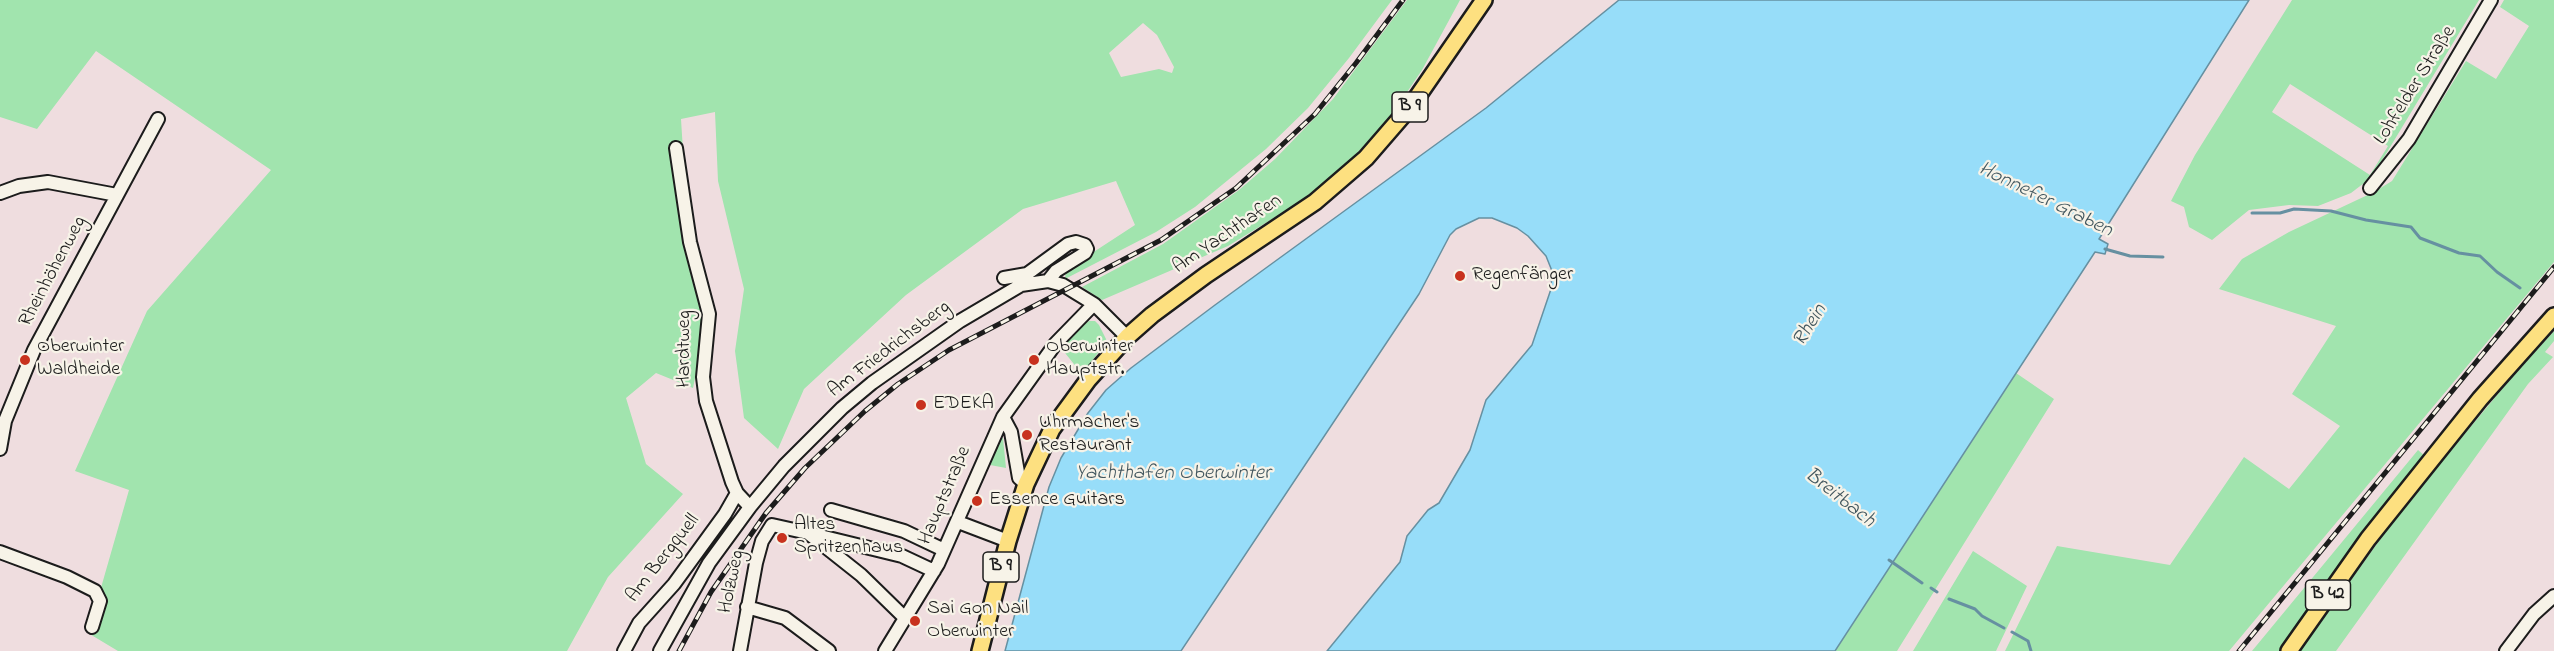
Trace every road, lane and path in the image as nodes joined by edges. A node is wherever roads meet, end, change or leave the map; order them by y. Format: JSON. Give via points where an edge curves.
{"nodes":[{"id":1,"x":1484,"y":0,"type":"edge"},
{"id":2,"x":2491,"y":0,"type":"edge"},
{"id":3,"x":158,"y":119,"type":"dead end"},
{"id":4,"x":676,"y":148,"type":"dead end"},
{"id":5,"x":2370,"y":188,"type":"dead end"},
{"id":6,"x":0,"y":193,"type":"edge"},
{"id":7,"x":117,"y":195,"type":"junction"},
{"id":8,"x":1004,"y":278,"type":"dead end"},
{"id":9,"x":1048,"y":281,"type":"junction"},
{"id":10,"x":1094,"y":304,"type":"junction"},
{"id":11,"x":2554,"y":305,"type":"edge"},
{"id":12,"x":2554,"y":316,"type":"edge"},
{"id":13,"x":1127,"y":337,"type":"junction"},
{"id":14,"x":2518,"y":356,"type":"junction"},
{"id":15,"x":1003,"y":417,"type":"junction"},
{"id":16,"x":0,"y":449,"type":"edge"},
{"id":17,"x":1026,"y":484,"type":"junction"},
{"id":18,"x":737,"y":493,"type":"junction"},
{"id":19,"x":750,"y":507,"type":"junction"},
{"id":20,"x":831,"y":510,"type":"dead end"},
{"id":21,"x":958,"y":522,"type":"junction"},
{"id":22,"x":808,"y":533,"type":"junction"},
{"id":23,"x":1008,"y":540,"type":"junction"},
{"id":24,"x":944,"y":550,"type":"junction"},
{"id":25,"x":0,"y":552,"type":"edge"},
{"id":26,"x":934,"y":571,"type":"junction"},
{"id":27,"x":2554,"y":596,"type":"edge"},
{"id":28,"x":747,"y":607,"type":"junction"},
{"id":29,"x":904,"y":617,"type":"junction"},
{"id":30,"x":92,"y":627,"type":"dead end"},
{"id":31,"x":889,"y":650,"type":"edge"},
{"id":32,"x":624,"y":651,"type":"edge"},
{"id":33,"x":660,"y":651,"type":"edge"},
{"id":34,"x":740,"y":651,"type":"edge"},
{"id":35,"x":829,"y":651,"type":"edge"},
{"id":36,"x":980,"y":651,"type":"edge"},
{"id":37,"x":2289,"y":651,"type":"edge"},
{"id":38,"x":2506,"y":651,"type":"edge"}],
"edges":[{"from":1,"to":13,"type":"main road","name":"Am Yachthafen","number":"B 9","via":[[1396,125],[1352,171]]},
{"from":2,"to":5,"type":"street","name":"Lohfelder Straße","via":[[2409,140]]},
{"from":3,"to":7,"type":"street","name":"Rheinhöhenweg"},
{"from":4,"to":18,"type":"street","name":"Hardtweg","via":[[690,242],[709,314],[703,378],[706,401]]},
{"from":6,"to":7,"type":"street","via":[[48,182]]},
{"from":7,"to":16,"type":"street","name":"Rheinhöhenweg","via":[[34,350],[5,421]]},
{"from":8,"to":9,"type":"street","via":[[1026,274],[1068,244],[1085,245],[1085,253]]},
{"from":9,"to":10,"type":"street","via":[[1063,285]]},
{"from":9,"to":19,"type":"street","name":"Am Friedrichsberg","via":[[1021,285],[1007,292],[872,383],[809,440]]},
{"from":10,"to":13,"type":"street"},
{"from":10,"to":15,"type":"street","name":"Hauptstraße","via":[[1056,343]]},
{"from":11,"to":14,"type":"main road"},
{"from":12,"to":14,"type":"main road","number":"B 42"},
{"from":13,"to":17,"type":"main road","name":"Am Yachthafen","number":"B 9","via":[[1052,429]]},
{"from":14,"to":37,"type":"main road","number":"B 42","via":[[2368,539]]},
{"from":15,"to":17,"type":"street","via":[[1011,432],[1020,481]]},
{"from":15,"to":21,"type":"street","name":"Hauptstraße"},
{"from":17,"to":23,"type":"main road","name":"Am Yachthafen","number":"B 9"},
{"from":18,"to":19,"type":"street","name":"Hardtweg"},
{"from":18,"to":32,"type":"street","name":"Am Bergquell","via":[[674,584],[639,623]]},
{"from":19,"to":33,"type":"street","name":"Am Friedrichsberg","via":[[709,563]]},
{"from":20,"to":24,"type":"street","via":[[904,531]]},
{"from":21,"to":23,"type":"street"},
{"from":21,"to":24,"type":"street","name":"Hauptstraße"},
{"from":22,"to":26,"type":"street","via":[[902,556]]},
{"from":22,"to":28,"type":"street","name":"Holzweg","via":[[772,525],[762,541]]},
{"from":22,"to":29,"type":"street","via":[[861,575]]},
{"from":23,"to":36,"type":"main road","name":"Am Yachthafen","number":"B 9"},
{"from":24,"to":26,"type":"street","name":"Hauptstraße"},
{"from":25,"to":30,"type":"street","via":[[95,591],[100,601]]},
{"from":26,"to":29,"type":"street","name":"Hauptstraße"},
{"from":27,"to":38,"type":"street","via":[[2534,614]]},
{"from":28,"to":34,"type":"street","name":"Holzweg"},
{"from":28,"to":35,"type":"street","via":[[785,618]]},
{"from":29,"to":31,"type":"street","name":"Hauptstraße"}]}
